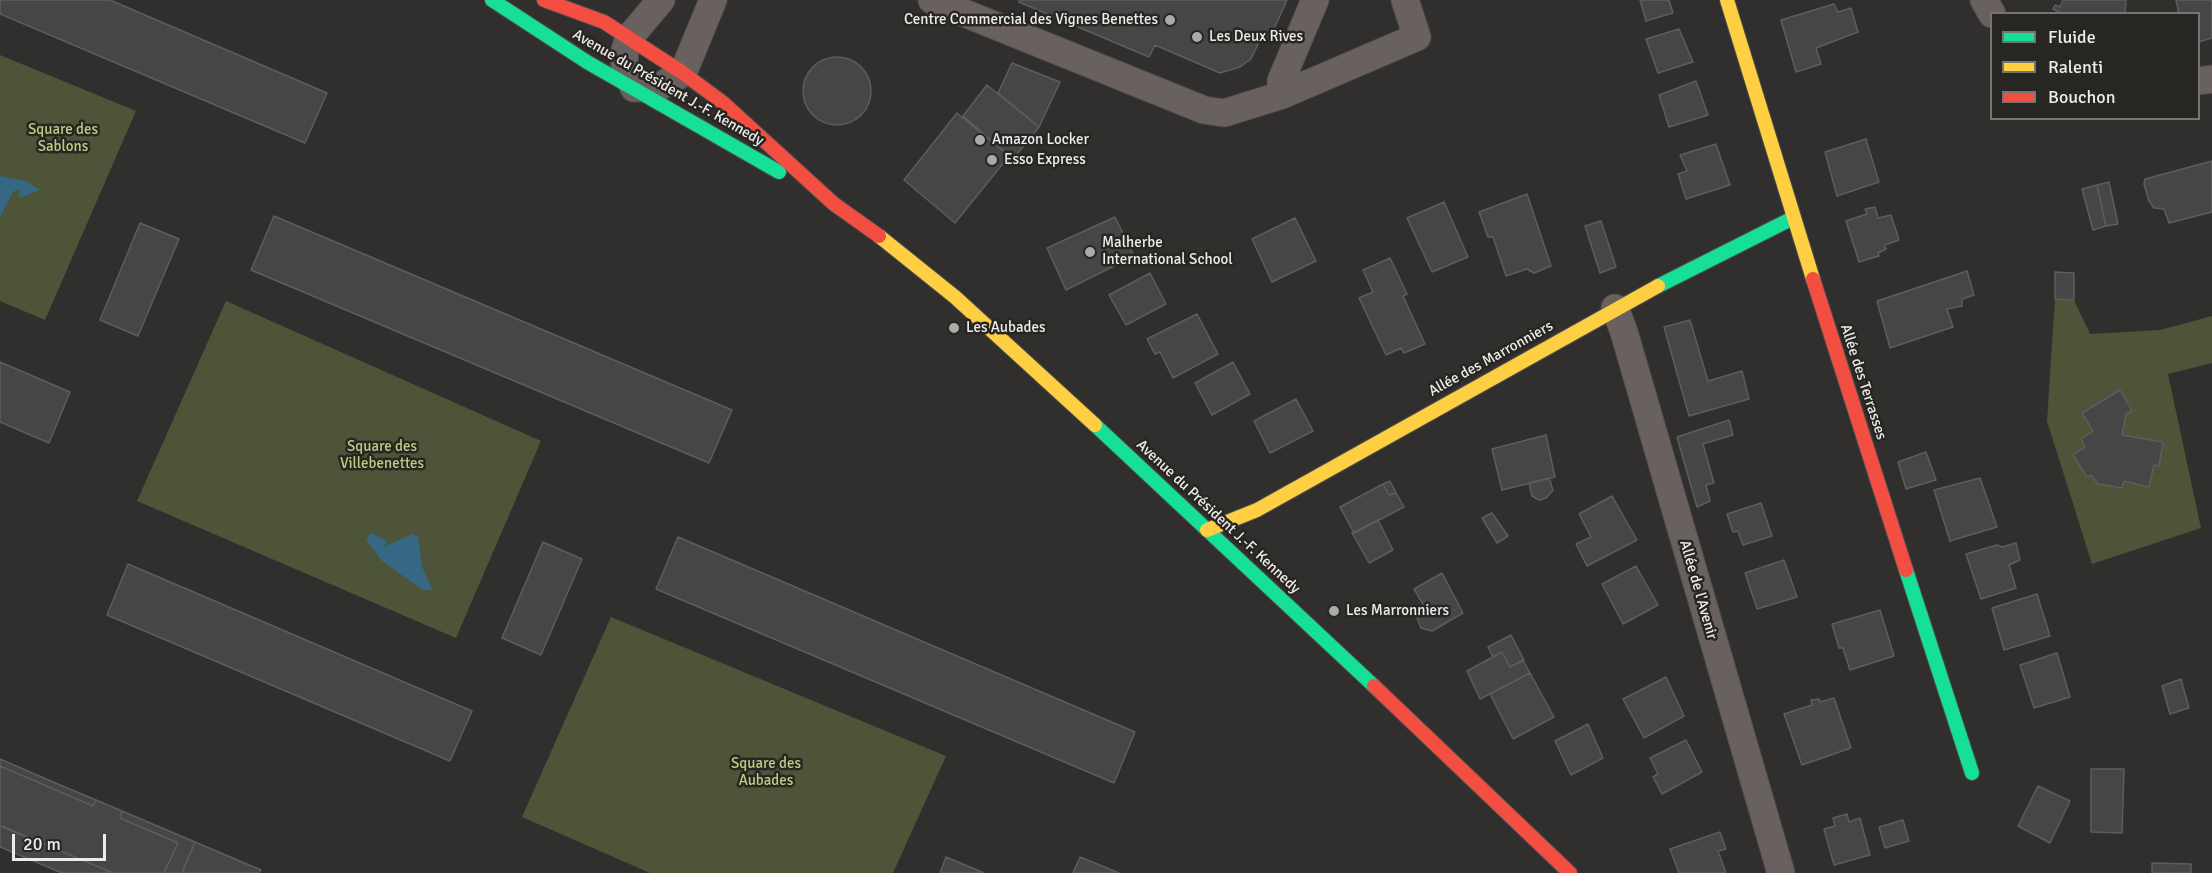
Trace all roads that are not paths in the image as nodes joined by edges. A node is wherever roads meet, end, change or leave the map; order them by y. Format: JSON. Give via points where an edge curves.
{"nodes":[{"id":1,"x":492,"y":0,"type":"edge"},
{"id":2,"x":543,"y":0,"type":"edge"},
{"id":3,"x":661,"y":0,"type":"edge"},
{"id":4,"x":713,"y":0,"type":"edge"},
{"id":5,"x":932,"y":0,"type":"edge"},
{"id":6,"x":1315,"y":0,"type":"edge"},
{"id":7,"x":1405,"y":0,"type":"edge"},
{"id":8,"x":1727,"y":0,"type":"edge"},
{"id":9,"x":629,"y":38,"type":"junction"},
{"id":10,"x":683,"y":73,"type":"junction"},
{"id":11,"x":634,"y":88,"type":"junction"},
{"id":12,"x":1282,"y":95,"type":"junction"},
{"id":13,"x":830,"y":201,"type":"junction"},
{"id":14,"x":1793,"y":218,"type":"junction"},
{"id":15,"x":1615,"y":308,"type":"junction"},
{"id":16,"x":1208,"y":530,"type":"junction"},
{"id":17,"x":1972,"y":773,"type":"dead end"},
{"id":18,"x":1570,"y":873,"type":"edge"},
{"id":19,"x":1781,"y":873,"type":"edge"}],
"edges":[{"from":1,"to":11,"type":"main road","name":"Avenue du Président J.-F. Kennedy"},
{"from":2,"to":9,"type":"main road","name":"Avenue du Président J.-F. Kennedy","via":[[604,22]]},
{"from":3,"to":9,"type":"street"},
{"from":4,"to":10,"type":"street"},
{"from":5,"to":12,"type":"street","via":[[1204,110],[1224,113]]},
{"from":6,"to":12,"type":"street","via":[[1281,81]]},
{"from":7,"to":12,"type":"street","via":[[1417,37]]},
{"from":8,"to":14,"type":"main road","name":"Allée des Terrasses"},
{"from":9,"to":10,"type":"main road","name":"Avenue du Président J.-F. Kennedy"},
{"from":9,"to":11,"type":"street","via":[[624,53],[625,69]]},
{"from":10,"to":11,"type":"street","via":[[657,88]]},
{"from":10,"to":13,"type":"main road","name":"Avenue du Président J.-F. Kennedy","via":[[722,102]]},
{"from":11,"to":13,"type":"main road","name":"Avenue du Président J.-F. Kennedy"},
{"from":13,"to":16,"type":"main road","name":"Avenue du Président J.-F. Kennedy","via":[[955,297]]},
{"from":14,"to":15,"type":"main road","name":"Allée des Marronniers"},
{"from":14,"to":17,"type":"main road","name":"Allée des Terrasses"},
{"from":15,"to":16,"type":"main road","name":"Allée des Marronniers","via":[[1257,510]]},
{"from":15,"to":19,"type":"street","name":"Allée de l'Avenir"},
{"from":16,"to":18,"type":"main road","name":"Avenue du Président J.-F. Kennedy"}]}
